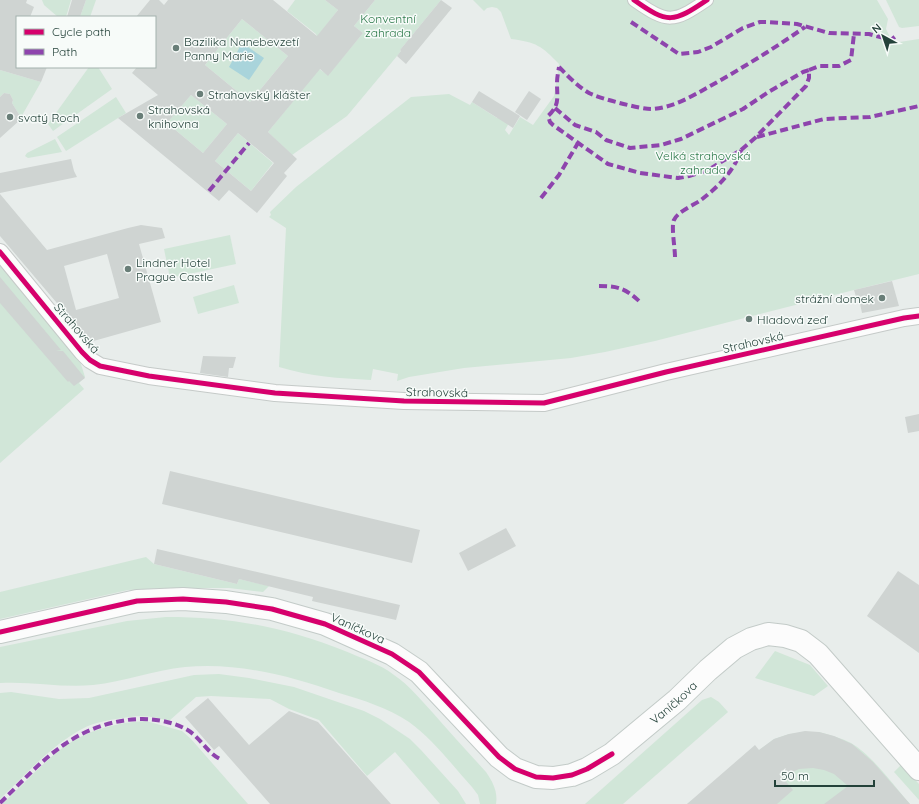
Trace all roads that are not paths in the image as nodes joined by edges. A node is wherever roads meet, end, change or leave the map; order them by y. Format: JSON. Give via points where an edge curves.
{"nodes":[{"id":1,"x":634,"y":0,"type":"edge"},
{"id":2,"x":707,"y":0,"type":"edge"},
{"id":3,"x":0,"y":252,"type":"edge"},
{"id":4,"x":919,"y":316,"type":"edge"},
{"id":5,"x":0,"y":632,"type":"edge"},
{"id":6,"x":919,"y":769,"type":"edge"}],
"edges":[{"from":1,"to":2,"type":"street","via":[[652,12],[668,18],[687,14]]},
{"from":3,"to":4,"type":"street","name":"Strahovská","via":[[82,352],[100,366],[149,376],[275,393],[404,401],[544,403],[674,370]]},
{"from":5,"to":6,"type":"main road","name":"Vaníčkova","via":[[137,601],[183,599],[272,609],[325,624],[392,654],[419,672],[499,757],[515,770],[536,777],[553,778],[587,769],[612,754],[734,648],[768,634],[785,636],[801,641],[818,654]]}]}
